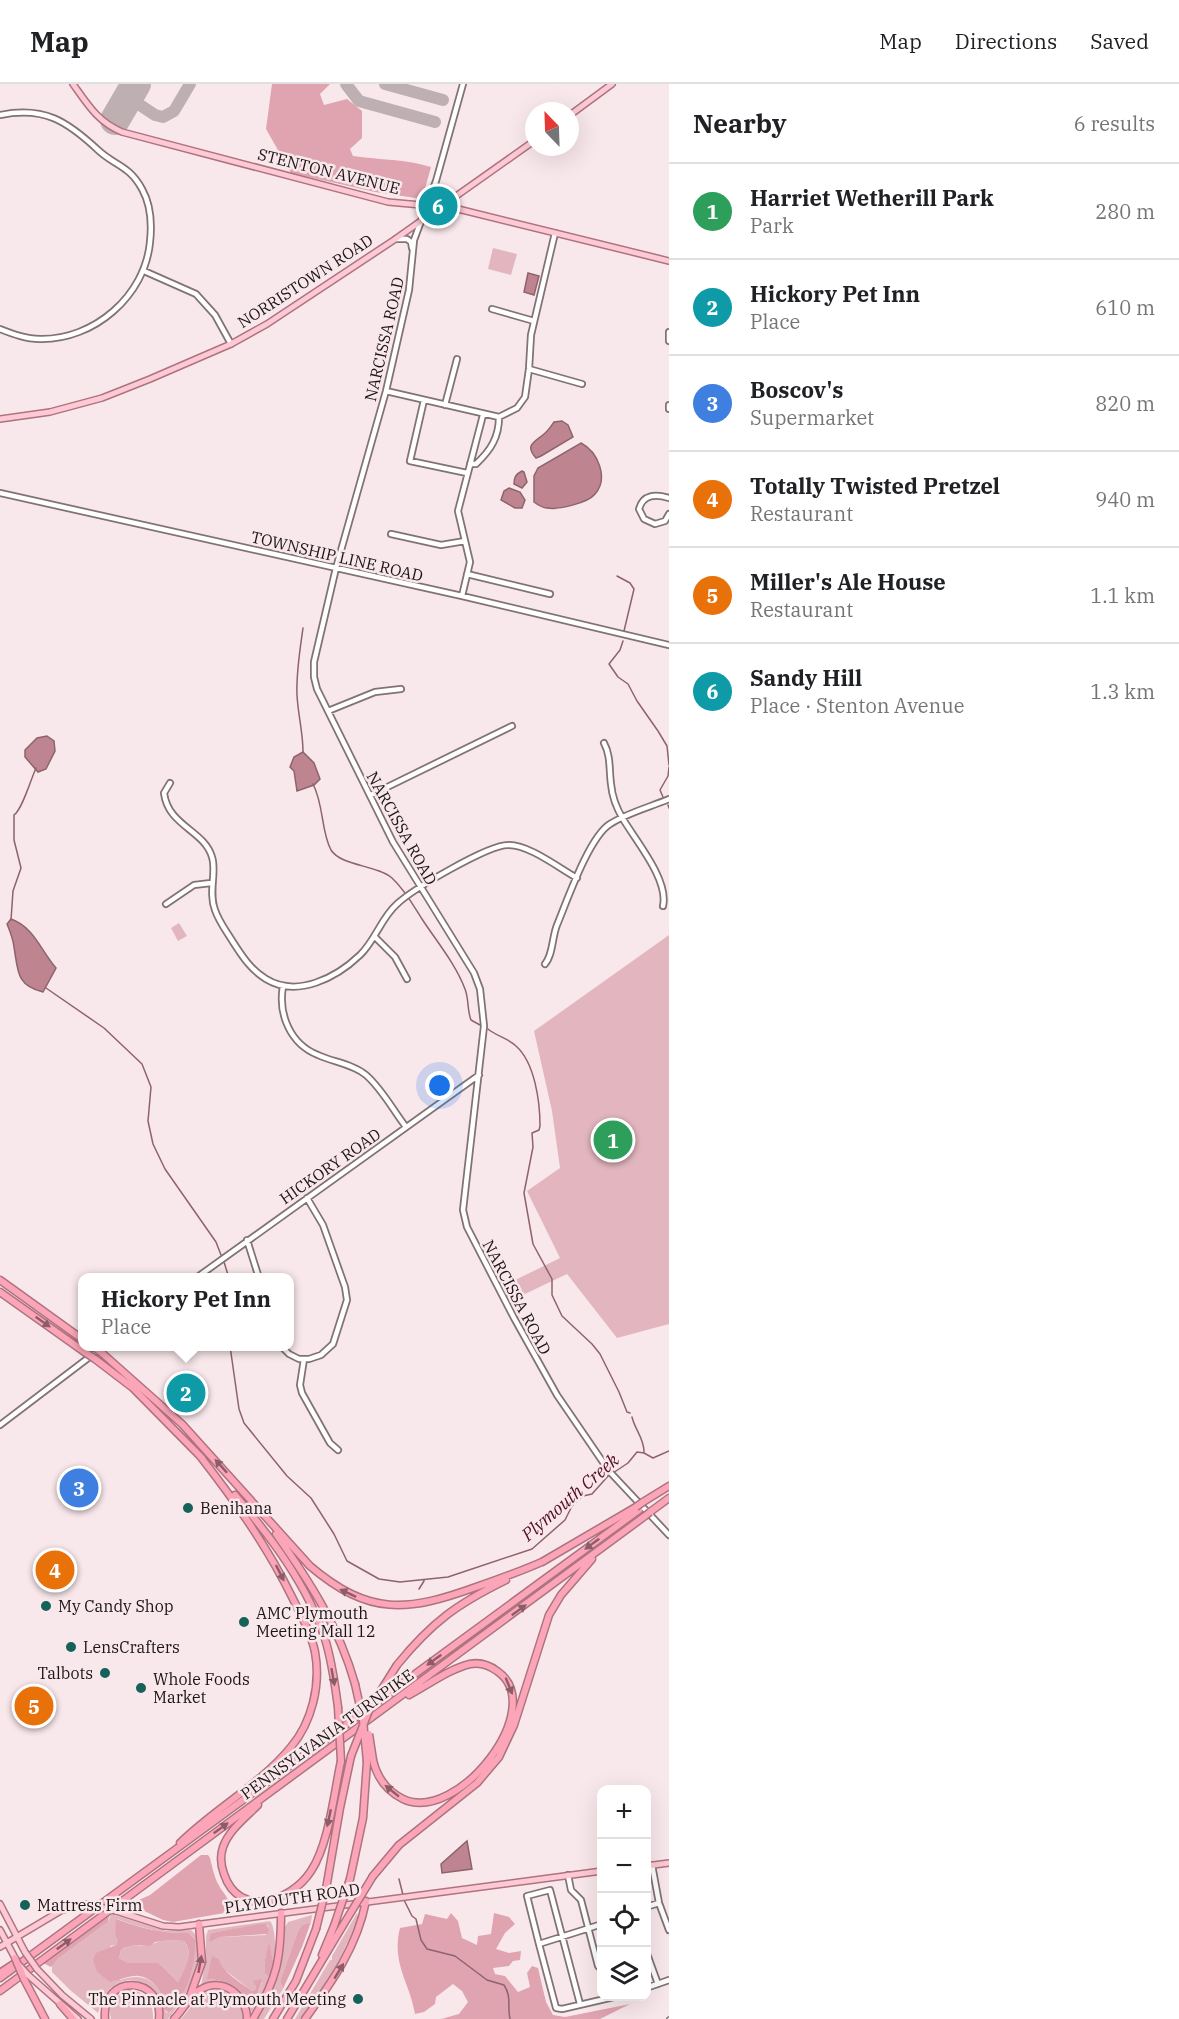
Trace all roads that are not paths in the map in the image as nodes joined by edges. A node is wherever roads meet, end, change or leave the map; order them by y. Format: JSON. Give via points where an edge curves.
{"nodes":[{"id":1,"x":73,"y":84,"type":"edge"},
{"id":2,"x":464,"y":84,"type":"edge"},
{"id":3,"x":612,"y":84,"type":"edge"},
{"id":4,"x":579,"y":108,"type":"edge"},
{"id":5,"x":0,"y":115,"type":"edge"},
{"id":6,"x":525,"y":147,"type":"edge"},
{"id":7,"x":426,"y":207,"type":"junction"},
{"id":8,"x":439,"y":207,"type":"junction"},
{"id":9,"x":420,"y":221,"type":"junction"},
{"id":10,"x":555,"y":233,"type":"junction"},
{"id":11,"x":394,"y":240,"type":"junction"},
{"id":12,"x":413,"y":250,"type":"junction"},
{"id":13,"x":669,"y":261,"type":"edge"},
{"id":14,"x":144,"y":271,"type":"junction"},
{"id":15,"x":492,"y":309,"type":"dead end"},
{"id":16,"x":534,"y":321,"type":"junction"},
{"id":17,"x":0,"y":329,"type":"edge"},
{"id":18,"x":669,"y":332,"type":"edge"},
{"id":19,"x":669,"y":341,"type":"edge"},
{"id":20,"x":231,"y":344,"type":"junction"},
{"id":21,"x":457,"y":359,"type":"dead end"},
{"id":22,"x":529,"y":369,"type":"junction"},
{"id":23,"x":582,"y":384,"type":"dead end"},
{"id":24,"x":386,"y":391,"type":"junction"},
{"id":25,"x":424,"y":400,"type":"junction"},
{"id":26,"x":445,"y":405,"type":"junction"},
{"id":27,"x":483,"y":415,"type":"junction"},
{"id":28,"x":500,"y":417,"type":"junction"},
{"id":29,"x":0,"y":419,"type":"edge"},
{"id":30,"x":470,"y":464,"type":"junction"},
{"id":31,"x":467,"y":473,"type":"junction"},
{"id":32,"x":0,"y":494,"type":"edge"},
{"id":33,"x":669,"y":498,"type":"edge"},
{"id":34,"x":669,"y":514,"type":"edge"},
{"id":35,"x":391,"y":534,"type":"dead end"},
{"id":36,"x":465,"y":541,"type":"junction"},
{"id":37,"x":336,"y":568,"type":"junction"},
{"id":38,"x":467,"y":574,"type":"junction"},
{"id":39,"x":550,"y":594,"type":"dead end"},
{"id":40,"x":462,"y":596,"type":"junction"},
{"id":41,"x":669,"y":645,"type":"edge"},
{"id":42,"x":401,"y":689,"type":"dead end"},
{"id":43,"x":328,"y":711,"type":"junction"},
{"id":44,"x":512,"y":726,"type":"dead end"},
{"id":45,"x":604,"y":743,"type":"dead end"},
{"id":46,"x":170,"y":783,"type":"dead end"},
{"id":47,"x":371,"y":795,"type":"junction"},
{"id":48,"x":669,"y":799,"type":"edge"},
{"id":49,"x":622,"y":818,"type":"junction"},
{"id":50,"x":577,"y":878,"type":"junction"},
{"id":51,"x":211,"y":883,"type":"junction"},
{"id":52,"x":421,"y":887,"type":"junction"},
{"id":53,"x":166,"y":904,"type":"dead end"},
{"id":54,"x":663,"y":906,"type":"dead end"},
{"id":55,"x":375,"y":937,"type":"junction"},
{"id":56,"x":545,"y":964,"type":"dead end"},
{"id":57,"x":407,"y":979,"type":"dead end"},
{"id":58,"x":283,"y":986,"type":"junction"},
{"id":59,"x":479,"y":1075,"type":"junction"},
{"id":60,"x":406,"y":1127,"type":"junction"},
{"id":61,"x":307,"y":1198,"type":"junction"},
{"id":62,"x":247,"y":1240,"type":"junction"},
{"id":63,"x":203,"y":1273,"type":"edge"},
{"id":64,"x":257,"y":1273,"type":"edge"},
{"id":65,"x":0,"y":1280,"type":"edge"},
{"id":66,"x":0,"y":1292,"type":"edge"},
{"id":67,"x":78,"y":1336,"type":"edge"},
{"id":68,"x":78,"y":1347,"type":"edge"},
{"id":69,"x":83,"y":1351,"type":"edge"},
{"id":70,"x":102,"y":1351,"type":"edge"},
{"id":71,"x":104,"y":1351,"type":"edge"},
{"id":72,"x":286,"y":1351,"type":"edge"},
{"id":73,"x":304,"y":1359,"type":"junction"},
{"id":74,"x":0,"y":1425,"type":"edge"},
{"id":75,"x":338,"y":1450,"type":"dead end"},
{"id":76,"x":200,"y":1456,"type":"junction"},
{"id":77,"x":669,"y":1486,"type":"edge"},
{"id":78,"x":669,"y":1498,"type":"edge"},
{"id":79,"x":637,"y":1508,"type":"junction"},
{"id":80,"x":259,"y":1510,"type":"junction"},
{"id":81,"x":669,"y":1535,"type":"edge"},
{"id":82,"x":598,"y":1551,"type":"junction"},
{"id":83,"x":544,"y":1561,"type":"junction"},
{"id":84,"x":387,"y":1707,"type":"junction"},
{"id":85,"x":341,"y":1761,"type":"junction"},
{"id":86,"x":370,"y":1761,"type":"junction"},
{"id":87,"x":273,"y":1790,"type":"junction"},
{"id":88,"x":340,"y":1808,"type":"junction"},
{"id":89,"x":165,"y":1858,"type":"junction"},
{"id":90,"x":669,"y":1863,"type":"edge"},
{"id":91,"x":651,"y":1865,"type":"edge"},
{"id":92,"x":597,"y":1872,"type":"edge"},
{"id":93,"x":651,"y":1873,"type":"edge"},
{"id":94,"x":568,"y":1875,"type":"junction"},
{"id":95,"x":366,"y":1901,"type":"junction"},
{"id":96,"x":659,"y":1903,"type":"junction"},
{"id":97,"x":0,"y":1904,"type":"edge"},
{"id":98,"x":651,"y":1905,"type":"edge"},
{"id":99,"x":281,"y":1913,"type":"junction"},
{"id":100,"x":199,"y":1924,"type":"junction"},
{"id":101,"x":597,"y":1926,"type":"edge"},
{"id":102,"x":0,"y":1929,"type":"edge"},
{"id":103,"x":588,"y":1929,"type":"junction"},
{"id":104,"x":669,"y":1930,"type":"edge"},
{"id":105,"x":18,"y":1937,"type":"junction"},
{"id":106,"x":564,"y":1937,"type":"junction"},
{"id":107,"x":7,"y":1943,"type":"junction"},
{"id":108,"x":50,"y":1943,"type":"junction"},
{"id":109,"x":539,"y":1944,"type":"junction"},
{"id":110,"x":0,"y":1947,"type":"edge"},
{"id":111,"x":15,"y":1958,"type":"joint"},
{"id":112,"x":597,"y":1962,"type":"edge"},
{"id":113,"x":651,"y":1964,"type":"edge"},
{"id":114,"x":0,"y":1973,"type":"edge"},
{"id":115,"x":26,"y":1977,"type":"junction"},
{"id":116,"x":0,"y":1978,"type":"edge"},
{"id":117,"x":311,"y":1980,"type":"junction"},
{"id":118,"x":669,"y":1980,"type":"edge"},
{"id":119,"x":658,"y":1984,"type":"junction"},
{"id":120,"x":651,"y":1986,"type":"edge"},
{"id":121,"x":0,"y":1991,"type":"edge"},
{"id":122,"x":597,"y":2000,"type":"edge"},
{"id":123,"x":188,"y":2002,"type":"junction"},
{"id":124,"x":60,"y":2004,"type":"junction"},
{"id":125,"x":580,"y":2004,"type":"junction"},
{"id":126,"x":45,"y":2019,"type":"edge"},
{"id":127,"x":73,"y":2019,"type":"edge"},
{"id":128,"x":78,"y":2019,"type":"edge"},
{"id":129,"x":91,"y":2019,"type":"edge"},
{"id":130,"x":105,"y":2019,"type":"edge"},
{"id":131,"x":159,"y":2019,"type":"edge"},
{"id":132,"x":174,"y":2019,"type":"edge"},
{"id":133,"x":247,"y":2019,"type":"edge"},
{"id":134,"x":253,"y":2019,"type":"edge"},
{"id":135,"x":273,"y":2019,"type":"edge"},
{"id":136,"x":288,"y":2019,"type":"edge"},
{"id":137,"x":305,"y":2019,"type":"edge"}],
"edges":[{"from":1,"to":7,"type":"main road","name":"STENTON AVENUE","via":[[97,117],[122,132],[388,202]]},
{"from":2,"to":7,"type":"street","name":"NARCISSA ROAD"},
{"from":3,"to":4,"type":"main road"},
{"from":5,"to":14,"type":"street","via":[[30,112],[53,117],[128,170],[142,188],[150,214],[150,246]]},
{"from":6,"to":8,"type":"main road","name":"NORRISTOWN ROAD"},
{"from":7,"to":8,"type":"main road","name":"STENTON AVENUE"},
{"from":7,"to":9,"type":"street","name":"NARCISSA ROAD"},
{"from":8,"to":9,"type":"main road","name":"NORRISTOWN ROAD"},
{"from":8,"to":10,"type":"main road","name":"STENTON AVENUE"},
{"from":9,"to":11,"type":"main road","name":"NORRISTOWN ROAD"},
{"from":9,"to":12,"type":"street","name":"NARCISSA ROAD"},
{"from":10,"to":13,"type":"main road","name":"STENTON AVENUE"},
{"from":10,"to":16,"type":"street"},
{"from":11,"to":12,"type":"street","via":[[407,239]]},
{"from":11,"to":20,"type":"main road","name":"NORRISTOWN ROAD"},
{"from":12,"to":24,"type":"street","name":"NARCISSA ROAD","via":[[409,290]]},
{"from":14,"to":17,"type":"street","via":[[118,307],[76,333],[38,339]]},
{"from":14,"to":20,"type":"street","via":[[196,294],[215,315]]},
{"from":15,"to":16,"type":"street"},
{"from":16,"to":22,"type":"street"},
{"from":18,"to":19,"type":"street"},
{"from":20,"to":29,"type":"main road","name":"NORRISTOWN ROAD","via":[[102,398],[50,412]]},
{"from":21,"to":26,"type":"street"},
{"from":22,"to":23,"type":"street"},
{"from":22,"to":28,"type":"street","via":[[525,397]]},
{"from":24,"to":25,"type":"street"},
{"from":24,"to":37,"type":"street","name":"NARCISSA ROAD"},
{"from":25,"to":26,"type":"street"},
{"from":25,"to":31,"type":"street","via":[[410,461]]},
{"from":26,"to":27,"type":"street"},
{"from":27,"to":28,"type":"street"},
{"from":27,"to":30,"type":"street"},
{"from":28,"to":30,"type":"street","via":[[500,430],[490,449],[476,464]]},
{"from":30,"to":31,"type":"street"},
{"from":31,"to":36,"type":"street","via":[[458,511]]},
{"from":32,"to":37,"type":"street","name":"TOWNSHIP LINE ROAD"},
{"from":33,"to":34,"type":"street","via":[[653,495],[639,509],[644,519],[655,524],[665,521]]},
{"from":35,"to":36,"type":"street","via":[[441,545]]},
{"from":36,"to":38,"type":"street","via":[[470,562]]},
{"from":37,"to":40,"type":"street","name":"TOWNSHIP LINE ROAD"},
{"from":37,"to":43,"type":"street","name":"NARCISSA ROAD","via":[[314,662],[317,689]]},
{"from":38,"to":39,"type":"street"},
{"from":38,"to":40,"type":"street"},
{"from":40,"to":41,"type":"street","name":"TOWNSHIP LINE ROAD"},
{"from":42,"to":43,"type":"street","via":[[375,692]]},
{"from":43,"to":47,"type":"street","name":"NARCISSA ROAD"},
{"from":44,"to":47,"type":"street"},
{"from":45,"to":49,"type":"street","via":[[609,754],[612,792]]},
{"from":46,"to":51,"type":"street","via":[[164,793],[169,809],[209,849],[213,863]]},
{"from":47,"to":52,"type":"street","name":"NARCISSA ROAD","via":[[393,842]]},
{"from":48,"to":49,"type":"street"},
{"from":49,"to":50,"type":"street","via":[[602,830]]},
{"from":49,"to":54,"type":"street","via":[[658,872],[665,896]]},
{"from":50,"to":52,"type":"street","via":[[524,848],[508,845],[490,849]]},
{"from":50,"to":56,"type":"street"},
{"from":51,"to":53,"type":"street","via":[[194,885]]},
{"from":51,"to":58,"type":"street","via":[[216,914],[249,965],[264,978]]},
{"from":52,"to":55,"type":"street","via":[[395,904]]},
{"from":52,"to":59,"type":"street","name":"NARCISSA ROAD","via":[[478,981],[484,1026]]},
{"from":55,"to":57,"type":"street","via":[[395,957]]},
{"from":55,"to":58,"type":"street","via":[[358,958],[318,982]]},
{"from":58,"to":60,"type":"street","via":[[284,1015],[295,1038],[316,1055],[364,1074]]},
{"from":59,"to":60,"type":"street","name":"HICKORY ROAD"},
{"from":59,"to":81,"type":"street","name":"NARCISSA ROAD","via":[[463,1210],[465,1222],[542,1370],[611,1473]]},
{"from":60,"to":61,"type":"street","name":"HICKORY ROAD"},
{"from":61,"to":62,"type":"street","name":"HICKORY ROAD"},
{"from":61,"to":73,"type":"street","via":[[323,1225],[347,1300],[333,1344],[321,1355]]},
{"from":62,"to":63,"type":"street","name":"HICKORY ROAD"},
{"from":62,"to":64,"type":"street"},
{"from":65,"to":67,"type":"highway"},
{"from":66,"to":68,"type":"highway","one_way":true,"bridge":true},
{"from":69,"to":76,"type":"highway","one_way":true,"bridge":true,"via":[[133,1388]]},
{"from":70,"to":74,"type":"street"},
{"from":80,"to":71,"type":"highway","one_way":true,"via":[[182,1424]]},
{"from":72,"to":73,"type":"street"},
{"from":73,"to":75,"type":"street","via":[[302,1393],[330,1443]]},
{"from":76,"to":85,"type":"highway","one_way":true,"bridge":true,"via":[[253,1516],[303,1589],[326,1640],[338,1707]]},
{"from":76,"to":89,"type":"highway","one_way":true,"via":[[260,1538],[285,1581],[315,1652],[317,1684],[305,1724],[292,1746]]},
{"from":77,"to":79,"type":"highway","name":"PENNSYLVANIA TURNPIKE","bridge":true},
{"from":78,"to":82,"type":"highway","name":"PENNSYLVANIA TURNPIKE"},
{"from":79,"to":83,"type":"highway"},
{"from":79,"to":89,"type":"highway","name":"PENNSYLVANIA TURNPIKE","one_way":true},
{"from":83,"to":80,"type":"highway","one_way":true,"via":[[430,1603],[374,1602],[330,1583]]},
{"from":80,"to":86,"type":"highway","bridge":true,"via":[[302,1570],[340,1636],[366,1718]]},
{"from":84,"to":82,"type":"highway","name":"PENNSYLVANIA TURNPIKE","one_way":true},
{"from":82,"to":117,"type":"highway","bridge":true,"via":[[549,1615],[514,1725],[499,1756],[477,1783],[399,1845],[373,1876]]},
{"from":83,"to":88,"type":"highway","bridge":true,"via":[[452,1609],[397,1665],[370,1708],[351,1756]]},
{"from":84,"to":86,"type":"highway","one_way":true,"via":[[454,1670],[477,1664],[489,1666],[505,1677],[513,1704],[507,1728],[492,1755],[463,1786],[441,1799],[418,1803],[396,1796],[381,1781]]},
{"from":84,"to":87,"type":"highway","name":"PENNSYLVANIA TURNPIKE"},
{"from":85,"to":87,"type":"highway","one_way":true,"via":[[324,1840],[310,1873],[285,1896],[256,1901],[231,1887],[223,1872],[221,1855],[231,1832]]},
{"from":85,"to":88,"type":"highway"},
{"from":86,"to":117,"type":"highway","bridge":true,"via":[[350,1879]]},
{"from":121,"to":87,"type":"highway","name":"PENNSYLVANIA TURNPIKE","one_way":true},
{"from":88,"to":135,"type":"highway","bridge":true,"via":[[316,1929],[296,1981]]},
{"from":89,"to":108,"type":"highway","name":"PENNSYLVANIA TURNPIKE"},
{"from":90,"to":91,"type":"main road"},
{"from":92,"to":94,"type":"main road","name":"PLYMOUTH ROAD"},
{"from":93,"to":96,"type":"street"},
{"from":94,"to":95,"type":"main road","name":"PLYMOUTH ROAD"},
{"from":94,"to":103,"type":"street","via":[[571,1890],[581,1900]]},
{"from":95,"to":99,"type":"main road","name":"PLYMOUTH ROAD"},
{"from":137,"to":95,"type":"highway","one_way":true,"via":[[348,1955]]},
{"from":96,"to":98,"type":"street"},
{"from":96,"to":104,"type":"street"},
{"from":97,"to":105,"type":"main road"},
{"from":99,"to":100,"type":"main road","name":"PLYMOUTH ROAD"},
{"from":99,"to":134,"type":"highway","via":[[278,1966]]},
{"from":100,"to":105,"type":"main road","name":"PLYMOUTH ROAD","bridge":true,"via":[[164,1926],[87,1905],[62,1910]]},
{"from":123,"to":100,"type":"highway","one_way":true,"via":[[202,1962]]},
{"from":101,"to":103,"type":"street"},
{"from":102,"to":107,"type":"main road"},
{"from":103,"to":106,"type":"street"},
{"from":103,"to":112,"type":"street"},
{"from":105,"to":107,"type":"main road","name":"PLYMOUTH ROAD"},
{"from":105,"to":129,"type":"main road","bridge":true,"via":[[37,1969]]},
{"from":106,"to":109,"type":"street"},
{"from":106,"to":109,"type":"street","via":[[550,1890],[527,1896]]},
{"from":106,"to":125,"type":"street"},
{"from":107,"to":110,"type":"main road","name":"PLYMOUTH ROAD"},
{"from":107,"to":111,"type":"main road"},
{"from":108,"to":114,"type":"highway"},
{"from":108,"to":116,"type":"highway","name":"PENNSYLVANIA TURNPIKE"},
{"from":109,"to":125,"type":"street","via":[[556,2008]]},
{"from":111,"to":115,"type":"highway","bridge":true},
{"from":113,"to":119,"type":"street"},
{"from":115,"to":124,"type":"main road"},
{"from":115,"to":126,"type":"highway"},
{"from":117,"to":136,"type":"highway"},
{"from":118,"to":119,"type":"street"},
{"from":119,"to":120,"type":"street"},
{"from":122,"to":125,"type":"street"},
{"from":123,"to":132,"type":"highway"},
{"from":123,"to":133,"type":"highway","via":[[204,1987],[226,1987],[242,2000]]},
{"from":124,"to":127,"type":"highway"},
{"from":124,"to":128,"type":"main road"},
{"from":130,"to":131,"type":"highway","via":[[110,1995],[132,1984],[145,1988],[155,1998]]}]}
